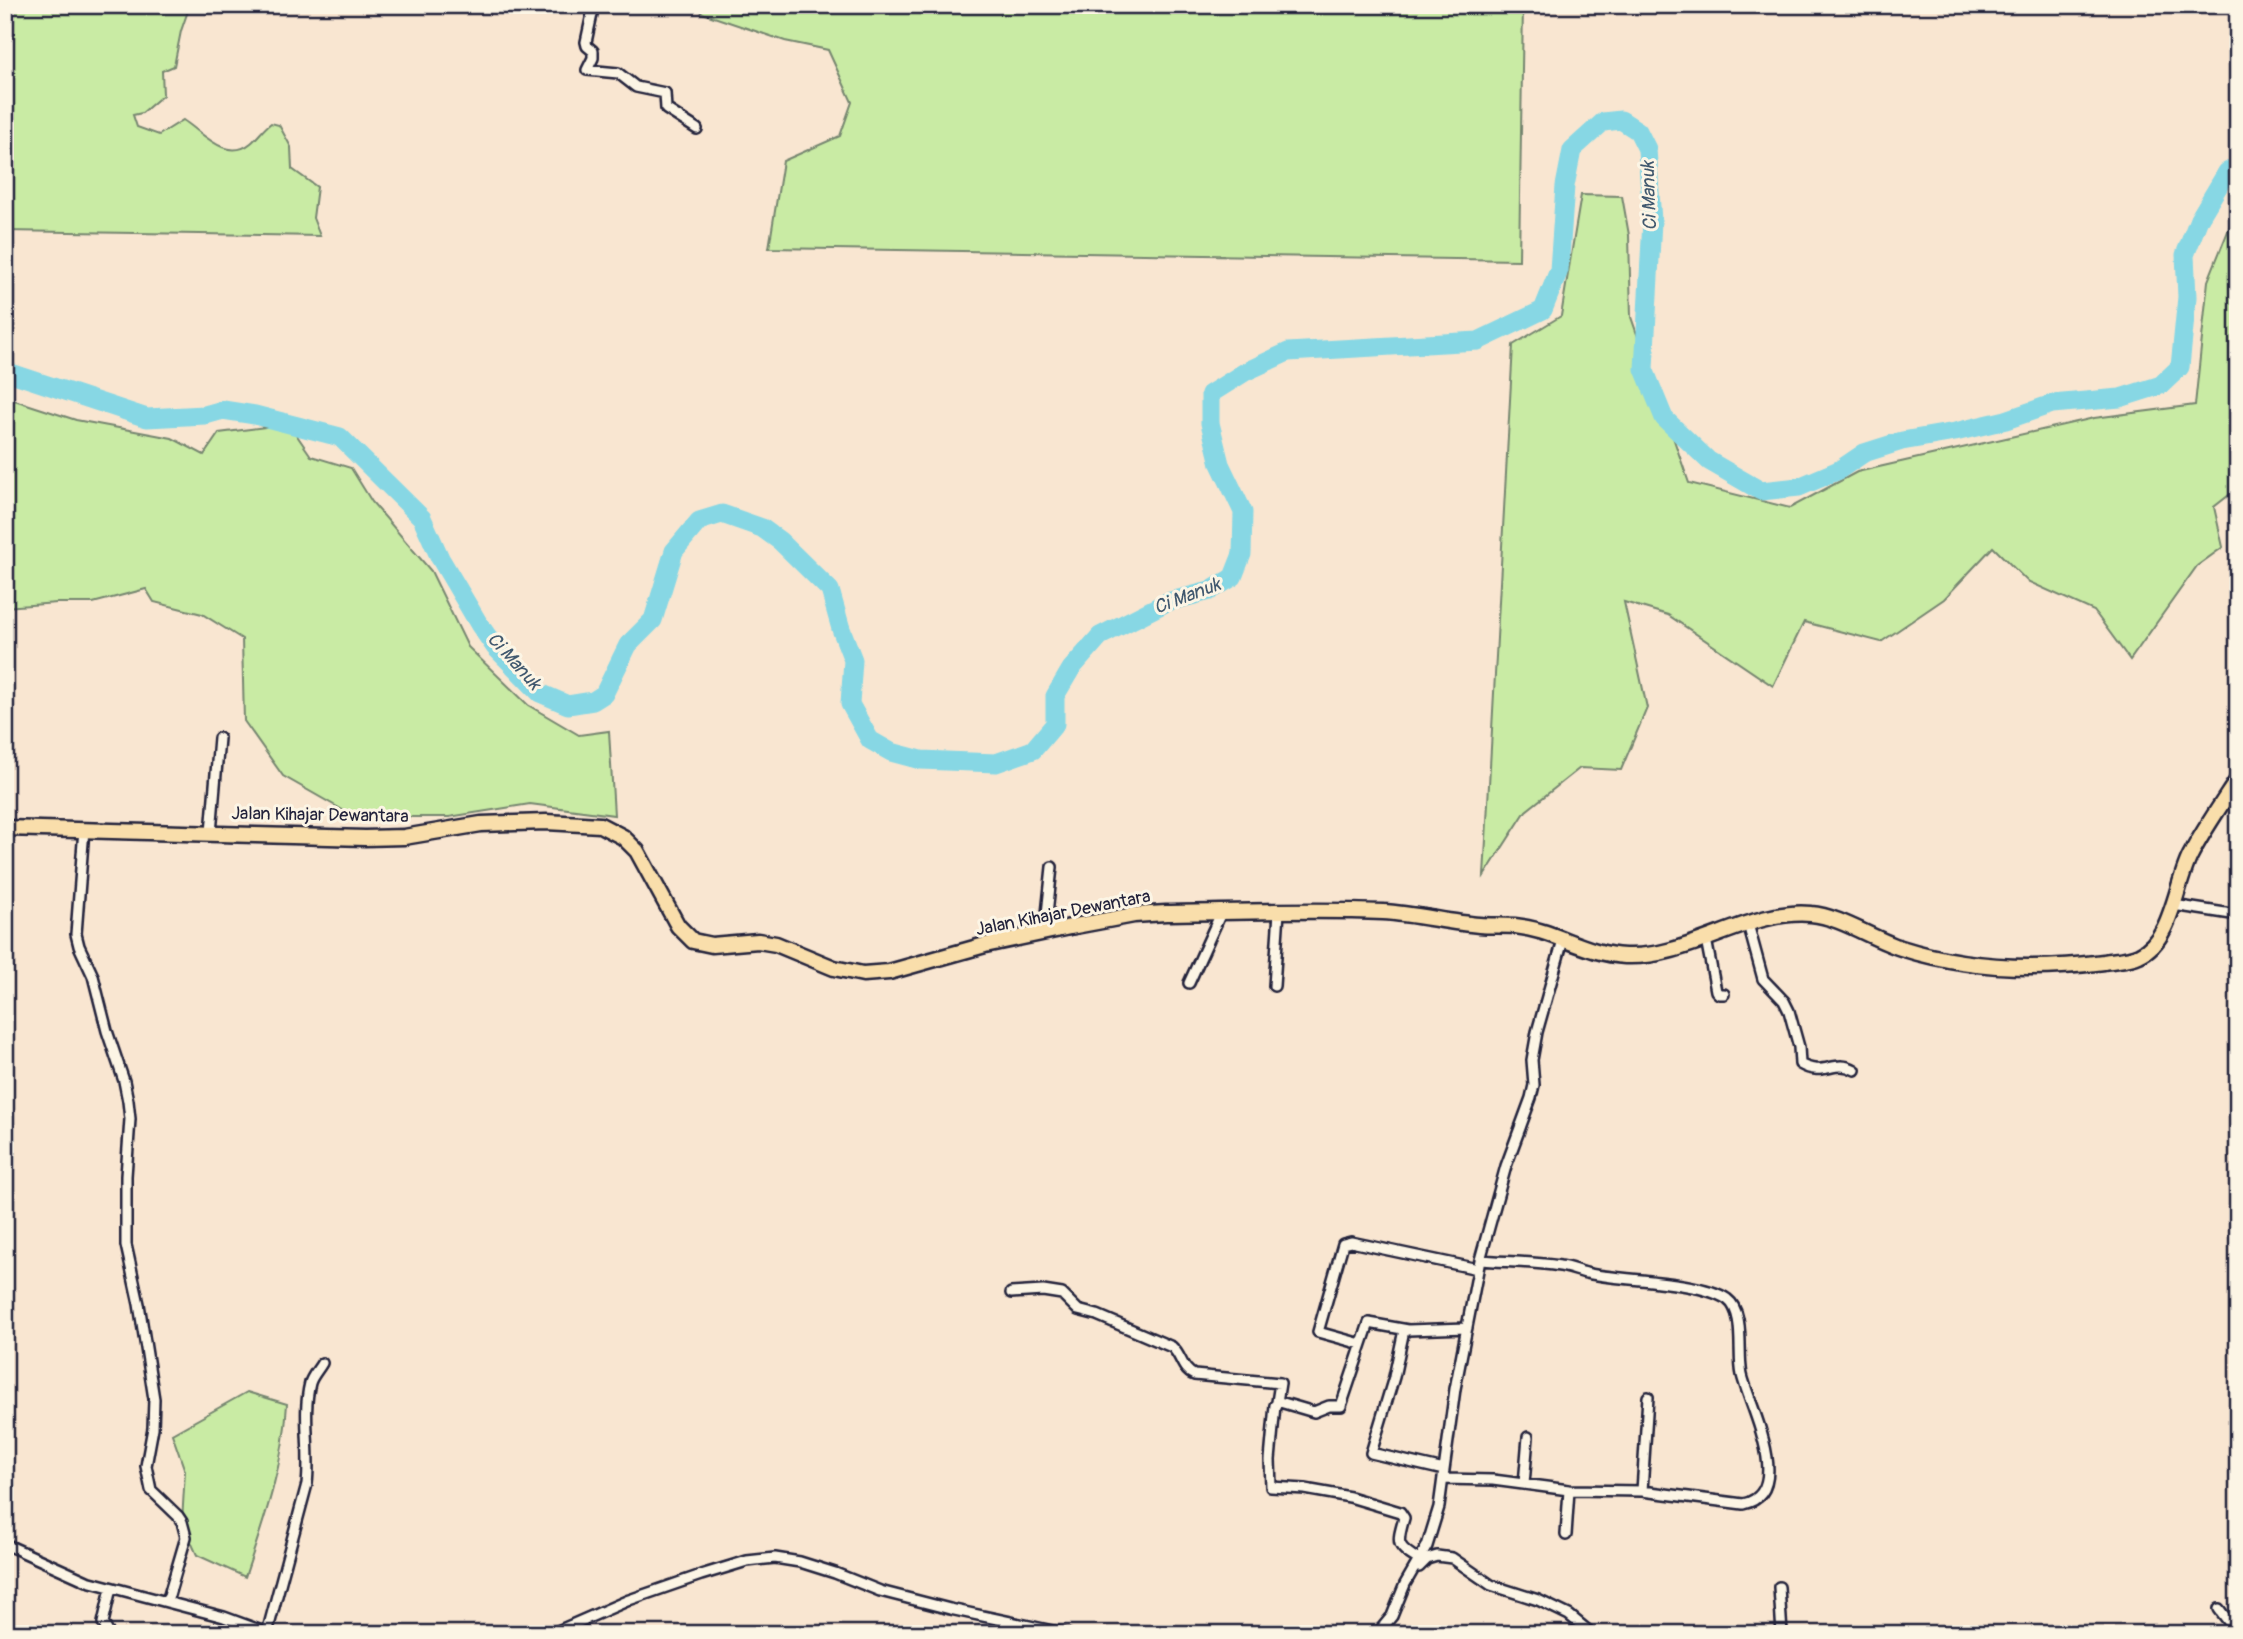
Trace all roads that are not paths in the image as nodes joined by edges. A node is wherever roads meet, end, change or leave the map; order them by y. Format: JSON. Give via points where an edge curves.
{"nodes":[{"id":1,"x":594,"y":5,"type":"edge"},
{"id":2,"x":696,"y":129,"type":"dead end"},
{"id":3,"x":219,"y":738,"type":"dead end"},
{"id":4,"x":2238,"y":779,"type":"edge"},
{"id":5,"x":5,"y":828,"type":"edge"},
{"id":6,"x":85,"y":830,"type":"junction"},
{"id":7,"x":211,"y":833,"type":"junction"},
{"id":8,"x":1052,"y":867,"type":"dead end"},
{"id":9,"x":2173,"y":905,"type":"junction"},
{"id":10,"x":1279,"y":912,"type":"junction"},
{"id":11,"x":1221,"y":913,"type":"junction"},
{"id":12,"x":2238,"y":915,"type":"edge"},
{"id":13,"x":1748,"y":924,"type":"junction"},
{"id":14,"x":1050,"y":932,"type":"junction"},
{"id":15,"x":1706,"y":939,"type":"junction"},
{"id":16,"x":1563,"y":940,"type":"junction"},
{"id":17,"x":1189,"y":983,"type":"dead end"},
{"id":18,"x":1274,"y":986,"type":"dead end"},
{"id":19,"x":1724,"y":994,"type":"dead end"},
{"id":20,"x":1855,"y":1070,"type":"dead end"},
{"id":21,"x":1479,"y":1264,"type":"junction"},
{"id":22,"x":1011,"y":1293,"type":"dead end"},
{"id":23,"x":1468,"y":1328,"type":"junction"},
{"id":24,"x":1404,"y":1329,"type":"junction"},
{"id":25,"x":1361,"y":1344,"type":"junction"},
{"id":26,"x":321,"y":1363,"type":"dead end"},
{"id":27,"x":1648,"y":1397,"type":"dead end"},
{"id":28,"x":1277,"y":1402,"type":"junction"},
{"id":29,"x":1528,"y":1437,"type":"dead end"},
{"id":30,"x":1443,"y":1475,"type":"junction"},
{"id":31,"x":1524,"y":1484,"type":"junction"},
{"id":32,"x":1569,"y":1490,"type":"junction"},
{"id":33,"x":1642,"y":1491,"type":"junction"},
{"id":34,"x":1566,"y":1535,"type":"dead end"},
{"id":35,"x":5,"y":1544,"type":"edge"},
{"id":36,"x":1419,"y":1560,"type":"junction"},
{"id":37,"x":1405,"y":1584,"type":"junction"},
{"id":38,"x":1779,"y":1587,"type":"dead end"},
{"id":39,"x":111,"y":1588,"type":"junction"},
{"id":40,"x":167,"y":1602,"type":"junction"},
{"id":41,"x":2219,"y":1609,"type":"dead end"},
{"id":42,"x":243,"y":1629,"type":"edge"},
{"id":43,"x":269,"y":1633,"type":"edge"},
{"id":44,"x":1056,"y":1633,"type":"edge"},
{"id":45,"x":109,"y":1634,"type":"edge"},
{"id":46,"x":551,"y":1634,"type":"edge"},
{"id":47,"x":1067,"y":1634,"type":"edge"},
{"id":48,"x":1377,"y":1634,"type":"edge"},
{"id":49,"x":1592,"y":1634,"type":"edge"},
{"id":50,"x":1782,"y":1634,"type":"edge"},
{"id":51,"x":2238,"y":1634,"type":"edge"}],
"edges":[{"from":1,"to":2,"type":"street","via":[[586,42],[593,57],[587,70],[618,73],[636,87],[665,93],[666,109]]},
{"from":3,"to":7,"type":"street"},
{"from":4,"to":9,"type":"main road","name":"Jalan Kihajar Dewantara","via":[[2188,860]]},
{"from":5,"to":6,"type":"main road","name":"Jalan Kihajar Dewantara"},
{"from":6,"to":7,"type":"main road","name":"Jalan Kihajar Dewantara"},
{"from":6,"to":40,"type":"street","via":[[76,934],[93,976],[128,1101],[126,1244],[154,1399],[146,1466],[151,1490],[178,1516],[186,1537]]},
{"from":7,"to":14,"type":"main road","name":"Jalan Kihajar Dewantara","via":[[387,838],[481,824],[600,825],[637,851],[678,926],[693,941],[776,944],[852,972],[889,972]]},
{"from":8,"to":14,"type":"street","via":[[1047,914]]},
{"from":9,"to":12,"type":"street"},
{"from":9,"to":13,"type":"main road","name":"Jalan Kihajar Dewantara","via":[[2158,940],[2140,955],[2043,968],[1979,965],[1919,953],[1814,914]]},
{"from":10,"to":11,"type":"main road","name":"Jalan Kihajar Dewantara"},
{"from":10,"to":16,"type":"main road","name":"Jalan Kihajar Dewantara","via":[[1387,912],[1527,928]]},
{"from":10,"to":18,"type":"street"},
{"from":11,"to":14,"type":"main road","name":"Jalan Kihajar Dewantara","via":[[1134,915]]},
{"from":11,"to":17,"type":"street"},
{"from":13,"to":15,"type":"main road","name":"Jalan Kihajar Dewantara"},
{"from":13,"to":20,"type":"street","via":[[1763,979],[1789,1011],[1800,1064],[1818,1070],[1836,1065]]},
{"from":15,"to":16,"type":"main road","name":"Jalan Kihajar Dewantara","via":[[1656,954],[1625,956]]},
{"from":15,"to":19,"type":"street","via":[[1716,991]]},
{"from":16,"to":21,"type":"street","via":[[1537,1032],[1531,1098],[1506,1166]]},
{"from":21,"to":23,"type":"street"},
{"from":21,"to":25,"type":"street","via":[[1343,1244],[1318,1332]]},
{"from":21,"to":33,"type":"street","via":[[1562,1266],[1589,1274],[1693,1287],[1716,1293],[1734,1306],[1739,1359],[1768,1458],[1768,1479],[1758,1497],[1743,1504]]},
{"from":22,"to":28,"type":"street","via":[[1062,1294],[1078,1310],[1172,1347],[1194,1376],[1280,1383]]},
{"from":23,"to":24,"type":"street"},
{"from":23,"to":30,"type":"street"},
{"from":24,"to":25,"type":"street","via":[[1369,1322]]},
{"from":24,"to":30,"type":"street","via":[[1371,1453]]},
{"from":25,"to":28,"type":"street","via":[[1341,1406],[1314,1412]]},
{"from":26,"to":43,"type":"street","via":[[310,1384],[307,1484]]},
{"from":27,"to":33,"type":"street"},
{"from":28,"to":36,"type":"street","via":[[1270,1487],[1350,1497],[1399,1512],[1404,1518],[1399,1544]]},
{"from":29,"to":31,"type":"street"},
{"from":30,"to":31,"type":"street"},
{"from":30,"to":36,"type":"street","via":[[1440,1507]]},
{"from":31,"to":32,"type":"street"},
{"from":32,"to":33,"type":"street"},
{"from":32,"to":34,"type":"street"},
{"from":35,"to":39,"type":"street"},
{"from":36,"to":37,"type":"street"},
{"from":37,"to":48,"type":"street","via":[[1392,1616]]},
{"from":37,"to":49,"type":"street","via":[[1427,1559],[1452,1558],[1491,1585],[1569,1615]]},
{"from":38,"to":50,"type":"street"},
{"from":39,"to":40,"type":"street"},
{"from":39,"to":45,"type":"street","via":[[103,1623]]},
{"from":40,"to":42,"type":"street"},
{"from":41,"to":51,"type":"street"},
{"from":42,"to":43,"type":"street"},
{"from":44,"to":46,"type":"street","via":[[892,1594],[800,1562],[775,1558],[747,1561],[689,1579]]},
{"from":44,"to":47,"type":"street"}]}
